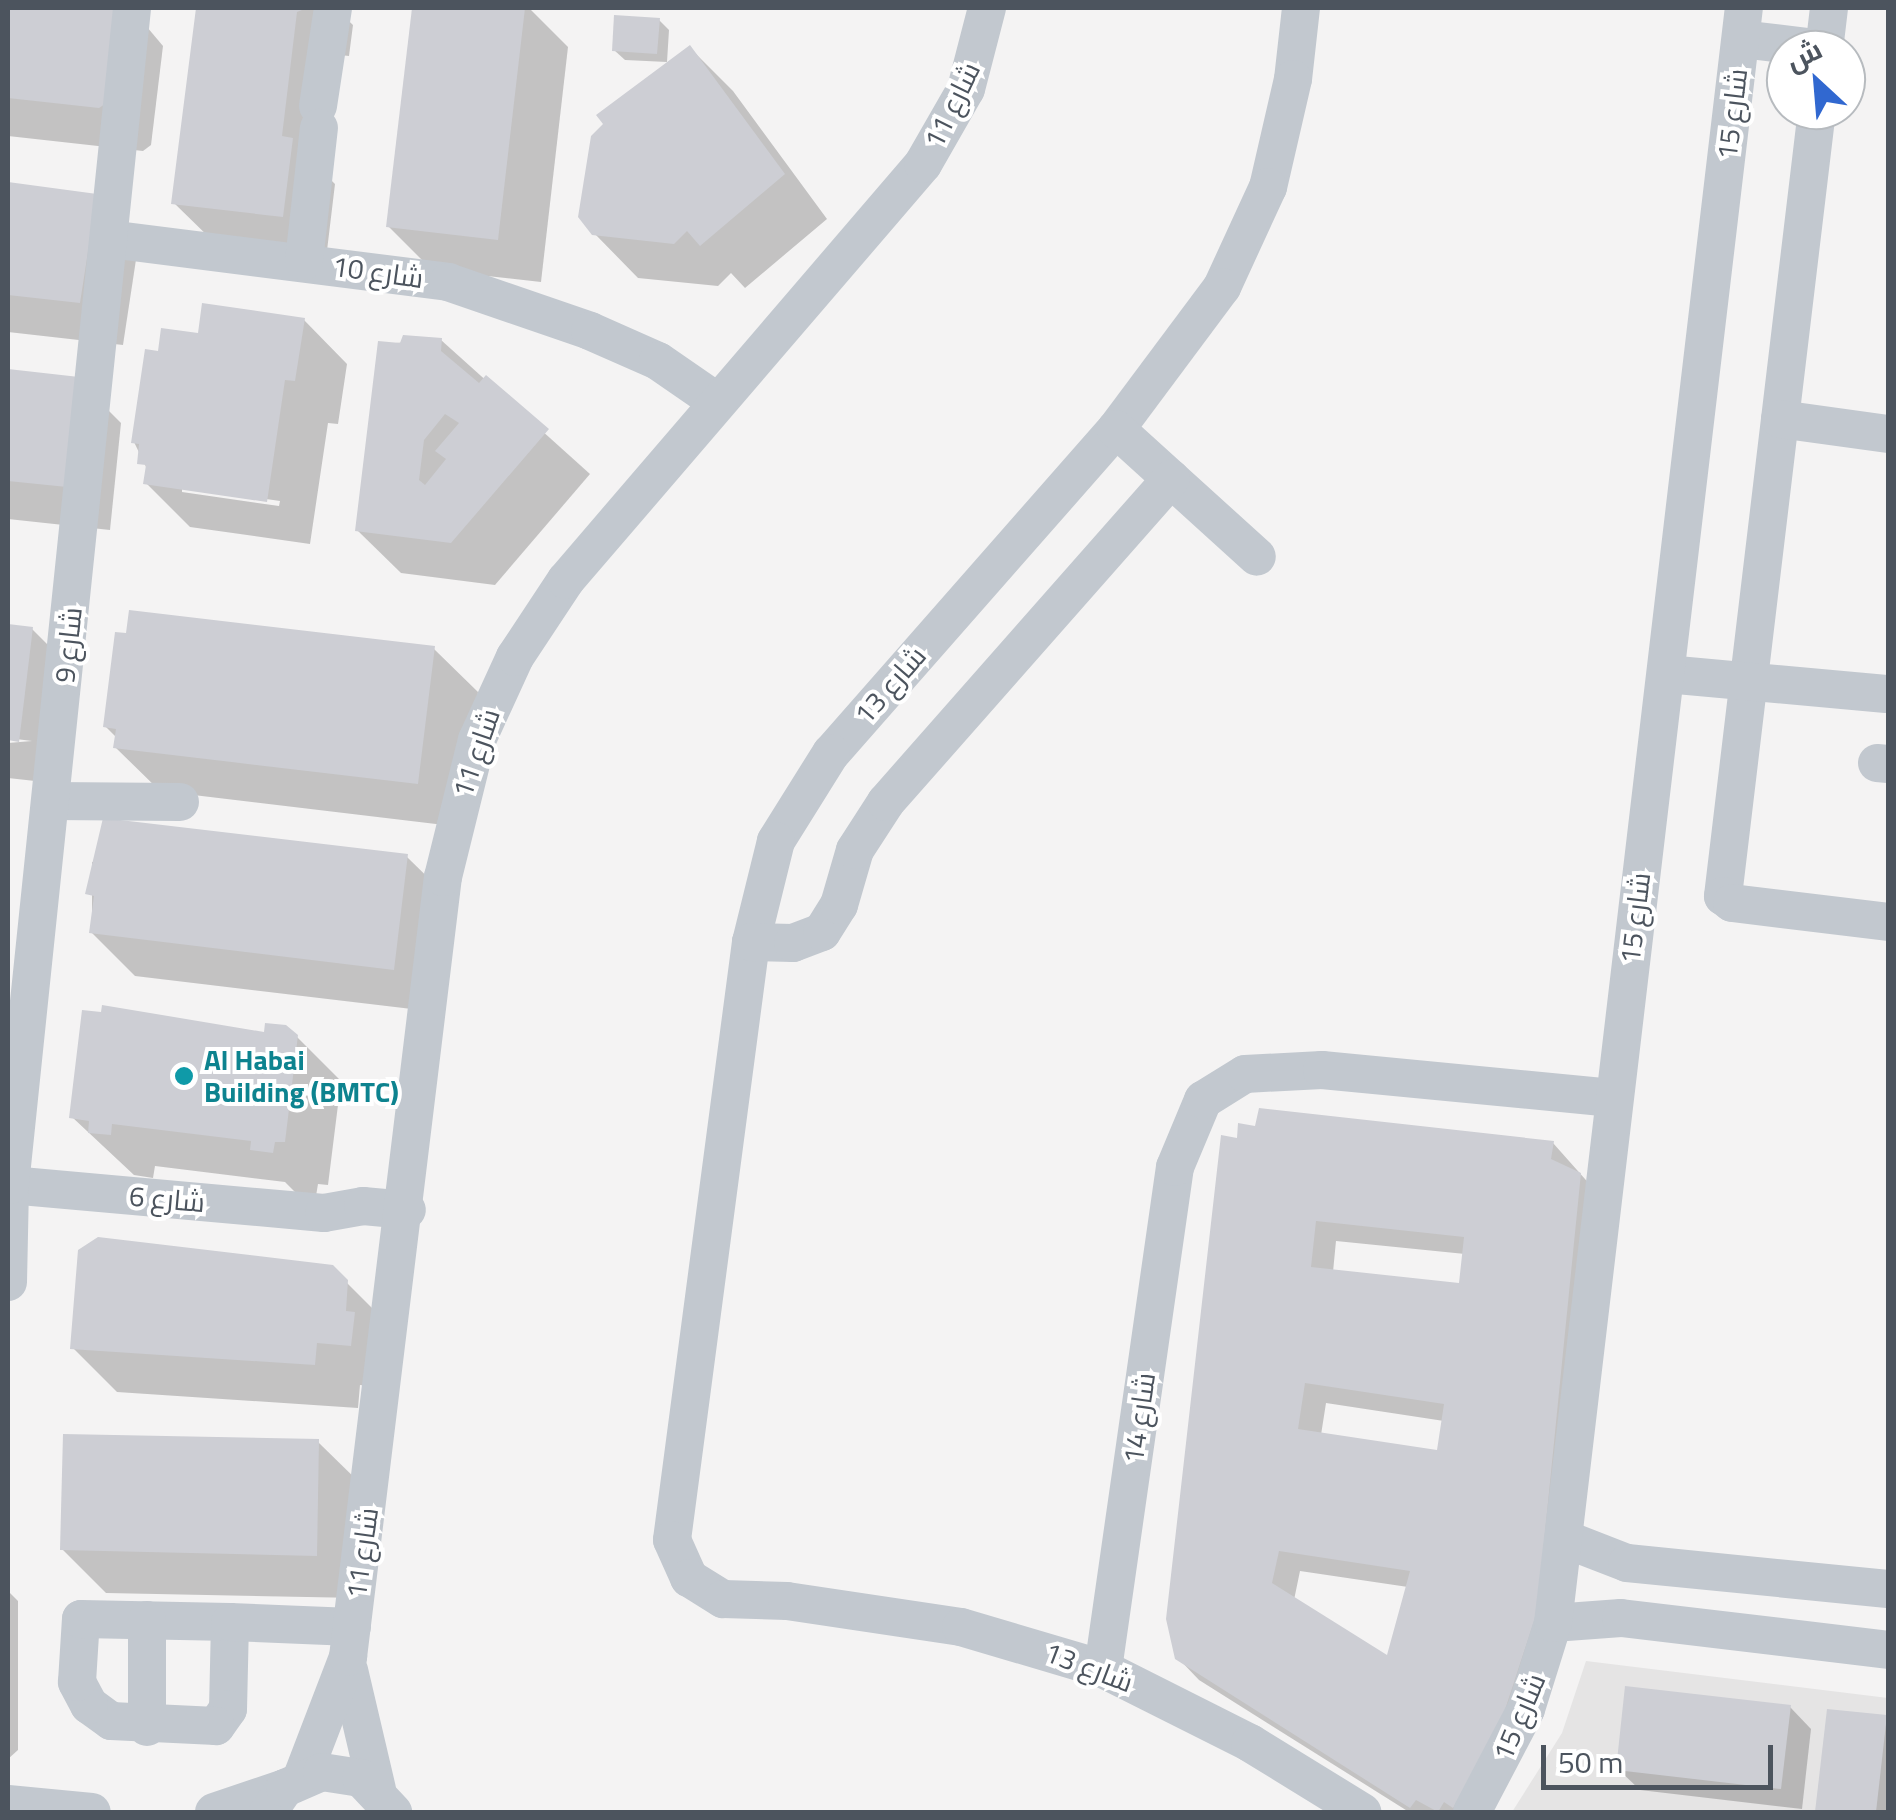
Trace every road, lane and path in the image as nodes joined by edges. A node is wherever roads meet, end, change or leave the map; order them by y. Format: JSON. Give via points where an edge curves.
{"nodes":[{"id":1,"x":132,"y":8,"type":"edge"},
{"id":2,"x":987,"y":8,"type":"edge"},
{"id":3,"x":1302,"y":8,"type":"edge"},
{"id":4,"x":328,"y":13,"type":"edge"},
{"id":5,"x":1742,"y":23,"type":"edge"},
{"id":6,"x":1766,"y":31,"type":"edge"},
{"id":7,"x":1815,"y":130,"type":"edge"},
{"id":8,"x":109,"y":239,"type":"junction"},
{"id":9,"x":304,"y":261,"type":"junction"},
{"id":10,"x":707,"y":411,"type":"junction"},
{"id":11,"x":1780,"y":419,"type":"junction"},
{"id":12,"x":1116,"y":429,"type":"junction"},
{"id":13,"x":1888,"y":434,"type":"edge"},
{"id":14,"x":1171,"y":479,"type":"junction"},
{"id":15,"x":1257,"y":557,"type":"dead end"},
{"id":16,"x":1666,"y":674,"type":"junction"},
{"id":17,"x":1749,"y":682,"type":"junction"},
{"id":18,"x":1886,"y":694,"type":"dead end"},
{"id":19,"x":53,"y":788,"type":"junction"},
{"id":20,"x":162,"y":800,"type":"dead end"},
{"id":21,"x":1873,"y":920,"type":"edge"},
{"id":22,"x":751,"y":942,"type":"junction"},
{"id":23,"x":1613,"y":1098,"type":"junction"},
{"id":24,"x":10,"y":1185,"type":"edge"},
{"id":25,"x":405,"y":1223,"type":"junction"},
{"id":26,"x":8,"y":1282,"type":"edge"},
{"id":27,"x":1565,"y":1539,"type":"junction"},
{"id":28,"x":1627,"y":1563,"type":"junction"},
{"id":29,"x":1888,"y":1589,"type":"edge"},
{"id":30,"x":1621,"y":1618,"type":"junction"},
{"id":31,"x":147,"y":1620,"type":"junction"},
{"id":32,"x":230,"y":1622,"type":"junction"},
{"id":33,"x":1553,"y":1624,"type":"junction"},
{"id":34,"x":350,"y":1642,"type":"junction"},
{"id":35,"x":1888,"y":1650,"type":"edge"},
{"id":36,"x":1103,"y":1670,"type":"junction"},
{"id":37,"x":146,"y":1727,"type":"junction"},
{"id":38,"x":285,"y":1792,"type":"edge"},
{"id":39,"x":8,"y":1804,"type":"edge"},
{"id":40,"x":393,"y":1805,"type":"edge"},
{"id":41,"x":92,"y":1812,"type":"edge"},
{"id":42,"x":214,"y":1812,"type":"edge"},
{"id":43,"x":1362,"y":1812,"type":"edge"},
{"id":44,"x":1472,"y":1812,"type":"edge"}],
"edges":[{"from":1,"to":8,"type":"street","name":"شارع 9"},
{"from":2,"to":10,"type":"street","name":"شارع 11","via":[[966,89],[923,164]]},
{"from":3,"to":12,"type":"street","name":"شارع 13","via":[[1268,186],[1222,286]]},
{"from":4,"to":9,"type":"street"},
{"from":5,"to":6,"type":"street"},
{"from":5,"to":16,"type":"street","name":"شارع 15"},
{"from":7,"to":11,"type":"street"},
{"from":8,"to":9,"type":"street","name":"شارع 10"},
{"from":8,"to":19,"type":"street","name":"شارع 9"},
{"from":9,"to":10,"type":"street","name":"شارع 10","via":[[496,295],[634,354]]},
{"from":10,"to":25,"type":"street","name":"شارع 11","via":[[539,617],[477,740],[442,877]]},
{"from":11,"to":13,"type":"street"},
{"from":11,"to":17,"type":"street"},
{"from":12,"to":14,"type":"street"},
{"from":12,"to":22,"type":"street","name":"شارع 13","via":[[811,781],[776,842]]},
{"from":14,"to":15,"type":"street"},
{"from":14,"to":22,"type":"street","via":[[886,802],[856,850],[839,905],[822,932],[792,943]]},
{"from":16,"to":17,"type":"street"},
{"from":16,"to":23,"type":"street","name":"شارع 15"},
{"from":17,"to":18,"type":"street"},
{"from":17,"to":21,"type":"street","via":[[1723,896],[1732,904]]},
{"from":19,"to":20,"type":"street","via":[[112,805]]},
{"from":19,"to":24,"type":"street","name":"شارع 9"},
{"from":22,"to":36,"type":"street","name":"شارع 13","via":[[686,1452],[690,1518],[701,1548],[735,1581],[787,1601],[960,1627]]},
{"from":23,"to":27,"type":"street","name":"شارع 15"},
{"from":23,"to":36,"type":"street","name":"شارع 14","via":[[1322,1070],[1236,1054],[1199,1068],[1176,1102],[1174,1167]]},
{"from":24,"to":25,"type":"street","name":"شارع 6","via":[[324,1214],[347,1226]]},
{"from":24,"to":26,"type":"street","name":"شارع 9"},
{"from":25,"to":34,"type":"street","name":"شارع 11"},
{"from":27,"to":28,"type":"street"},
{"from":27,"to":33,"type":"street","name":"شارع 15"},
{"from":28,"to":29,"type":"street"},
{"from":28,"to":30,"type":"street","via":[[1616,1590]]},
{"from":30,"to":33,"type":"street"},
{"from":30,"to":35,"type":"street"},
{"from":31,"to":32,"type":"street"},
{"from":31,"to":37,"type":"street"},
{"from":31,"to":37,"type":"street","via":[[81,1619],[77,1682],[90,1706],[111,1720]]},
{"from":32,"to":34,"type":"street"},
{"from":32,"to":37,"type":"street","via":[[228,1709],[216,1726]]},
{"from":33,"to":44,"type":"street","name":"شارع 15","via":[[1526,1709]]},
{"from":34,"to":38,"type":"street","name":"شارع 11"},
{"from":34,"to":40,"type":"street","name":"شارع 11"},
{"from":36,"to":43,"type":"street","name":"شارع 13","via":[[1250,1743]]},
{"from":38,"to":40,"type":"street","via":[[342,1772]]},
{"from":38,"to":42,"type":"street"},
{"from":39,"to":41,"type":"street"}]}
